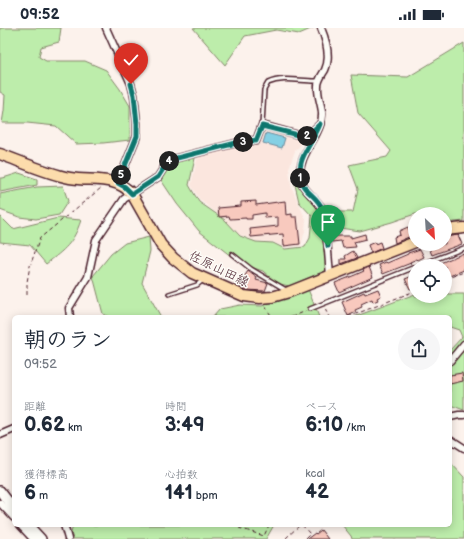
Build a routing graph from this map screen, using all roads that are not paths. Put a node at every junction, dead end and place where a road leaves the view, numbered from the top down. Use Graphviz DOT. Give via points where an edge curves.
graph roads {
  1 [pos="106,28"];
  2 [pos="321,28"];
  3 [pos="319,81"];
  4 [pos="320,124"];
  5 [pos="262,126"];
  6 [pos="0,154"];
  7 [pos="114,182"];
  8 [pos="132,194"];
  9 [pos="464,228"];
  10 [pos="452,229"];
  11 [pos="408,245"];
  12 [pos="464,248"];
  13 [pos="232,254"];
  14 [pos="436,259"];
  15 [pos="408,270"];
  16 [pos="330,276"];
  17 [pos="204,279"];
  18 [pos="289,292"];
  19 [pos="169,294"];
  20 [pos="309,310"];
  21 [pos="70,315"];
  22 [pos="464,344"];
  23 [pos="452,358"];
  24 [pos="464,415"];
  25 [pos="452,417"];
  26 [pos="12,430"];
  27 [pos="0,435"];
  28 [pos="452,440"];
  29 [pos="464,448"];
  30 [pos="0,491"];
  31 [pos="0,503"];
  32 [pos="12,506"];
  33 [pos="12,516"];
  34 [pos="22,527"];
  35 [pos="30,527"];
  36 [pos="65,527"];
  37 [pos="33,539"];
  38 [pos="41,539"];
  39 [pos="68,539"];
  1 -- 7 [label="street" via="131,84 137,124 137,136"];
  2 -- 3 [label="street" via="328,62"];
  3 -- 4 [label="street" via="323,111"];
  3 -- 5 [label="lane" via="279,79 268,83 264,90"];
  4 -- 5 [label="street" via="306,137"];
  4 -- 16 [label="street" via="302,160 300,177 302,185 322,206 325,214"];
  5 -- 8 [label="street" via="256,141 248,140 173,159 167,163 158,177"];
  6 -- 7 [label="main road" via="70,178"];
  7 -- 8 [label="main road, 佐原山田線"];
  8 -- 17 [label="main road, 佐原山田線" via="161,245 173,258"];
  8 -- 21 [label="street" via="124,199 96,240 88,277 69,308"];
  9 -- 10 [label="main road"];
  11 -- 16 [label="main road, 佐原山田線"];
  12 -- 14 [label="lane"];
  13 -- 18 [label="lane"];
  15 -- 20 [label="lane"];
  16 -- 18 [label="main road, 佐原山田線"];
  17 -- 18 [label="main road, 佐原山田線" via="244,296 272,297"];
  17 -- 19 [label="lane" via="197,285"];
  22 -- 23 [label="street"];
  24 -- 25 [label="street"];
  26 -- 27 [label="street"];
  28 -- 29 [label="street"];
  30 -- 32 [label="main road"];
  31 -- 33 [label="street"];
  34 -- 37 [label="street"];
  35 -- 38 [label="main road"];
  36 -- 39 [label="street"];
}
